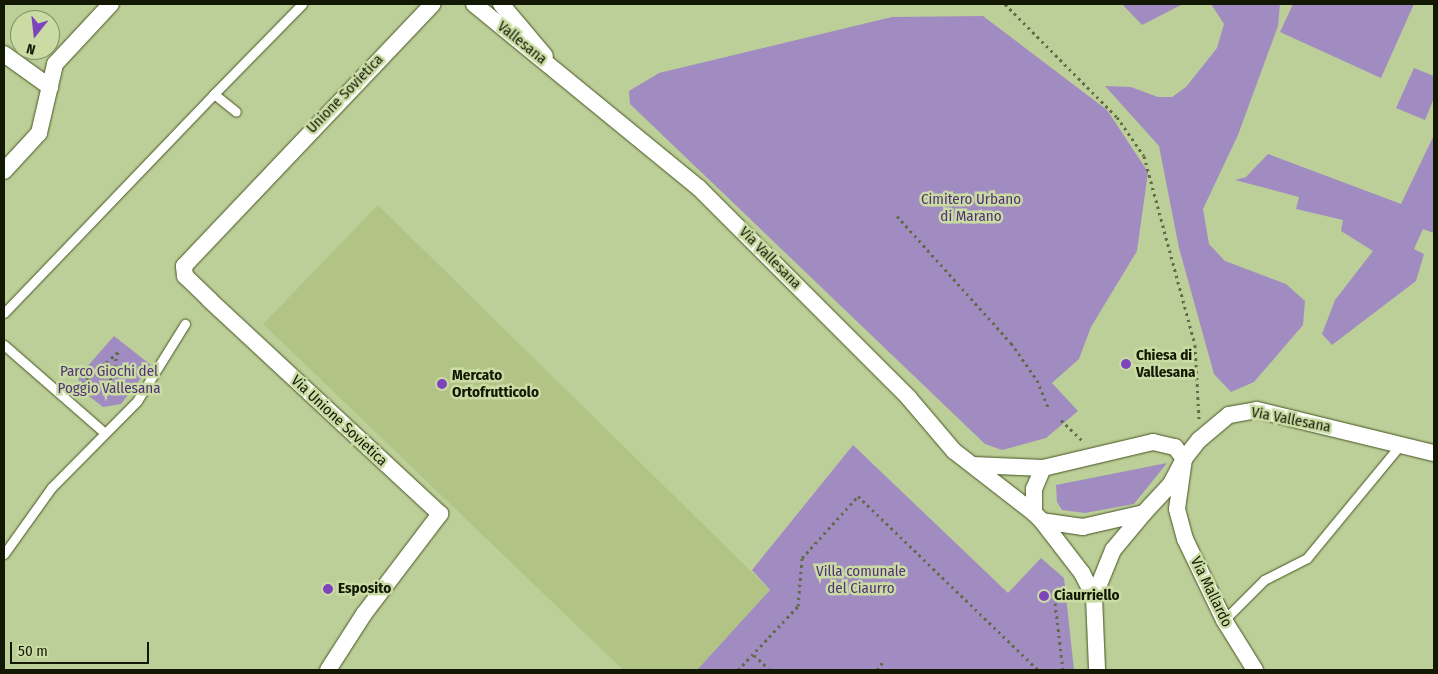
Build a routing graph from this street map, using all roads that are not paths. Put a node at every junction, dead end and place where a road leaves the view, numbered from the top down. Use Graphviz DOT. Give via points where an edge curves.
graph roads {
  1 [pos="111,4"];
  2 [pos="302,4"];
  3 [pos="433,4"];
  4 [pos="474,4"];
  5 [pos="501,4"];
  6 [pos="4,54"];
  7 [pos="552,68"];
  8 [pos="50,87"];
  9 [pos="214,94"];
  10 [pos="236,112"];
  11 [pos="4,171"];
  12 [pos="257,185"];
  13 [pos="4,313"];
  14 [pos="185,324"];
  15 [pos="4,345"];
  16 [pos="105,434"];
  17 [pos="1400,445"];
  18 [pos="1434,453"];
  19 [pos="1184,459"];
  20 [pos="970,465"];
  21 [pos="1043,468"];
  22 [pos="1144,513"];
  23 [pos="1038,517"];
  24 [pos="4,554"];
  25 [pos="1094,597"];
  26 [pos="1224,620"];
  27 [pos="328,670"];
  28 [pos="1098,670"];
  29 [pos="1255,670"];
  1 -- 8 [label="street" via="55,64"];
  2 -- 9 [label="lane"];
  3 -- 12 [label="street, Unione Sovietica"];
  4 -- 7 [label="street, Vallesana"];
  5 -- 7 [label="street, Vallesana" via="532,36"];
  6 -- 8 [label="street"];
  7 -- 20 [label="street, Via Vallesana" via="700,188"];
  8 -- 11 [label="street" via="38,133"];
  9 -- 10 [label="lane"];
  9 -- 13 [label="lane"];
  12 -- 27 [label="street, Via Unione Sovietica" via="184,266 185,276 440,514 364,614"];
  14 -- 16 [label="lane" via="138,401"];
  15 -- 16 [label="lane"];
  16 -- 24 [label="lane" via="51,488"];
  17 -- 18 [label="street, Via Vallesana"];
  17 -- 19 [label="street, Via Vallesana" via="1257,410 1229,414 1199,440"];
  17 -- 26 [label="lane" via="1307,558 1264,580"];
  19 -- 21 [label="street" via="1175,446 1166,443"];
  19 -- 22 [label="street, Via Vallesana" via="1170,485"];
  19 -- 26 [label="street, Via Mallardo" via="1177,509 1185,539"];
  20 -- 21 [label="street"];
  20 -- 23 [label="street, Via Vallesana"];
  21 -- 23 [label="street" via="1034,489"];
  22 -- 23 [label="street" via="1083,527"];
  22 -- 25 [label="street, Via Vallesana" via="1113,550"];
  23 -- 25 [label="street" via="1082,573"];
  25 -- 28 [label="street"];
  26 -- 29 [label="street, Via Mallardo"];
}
